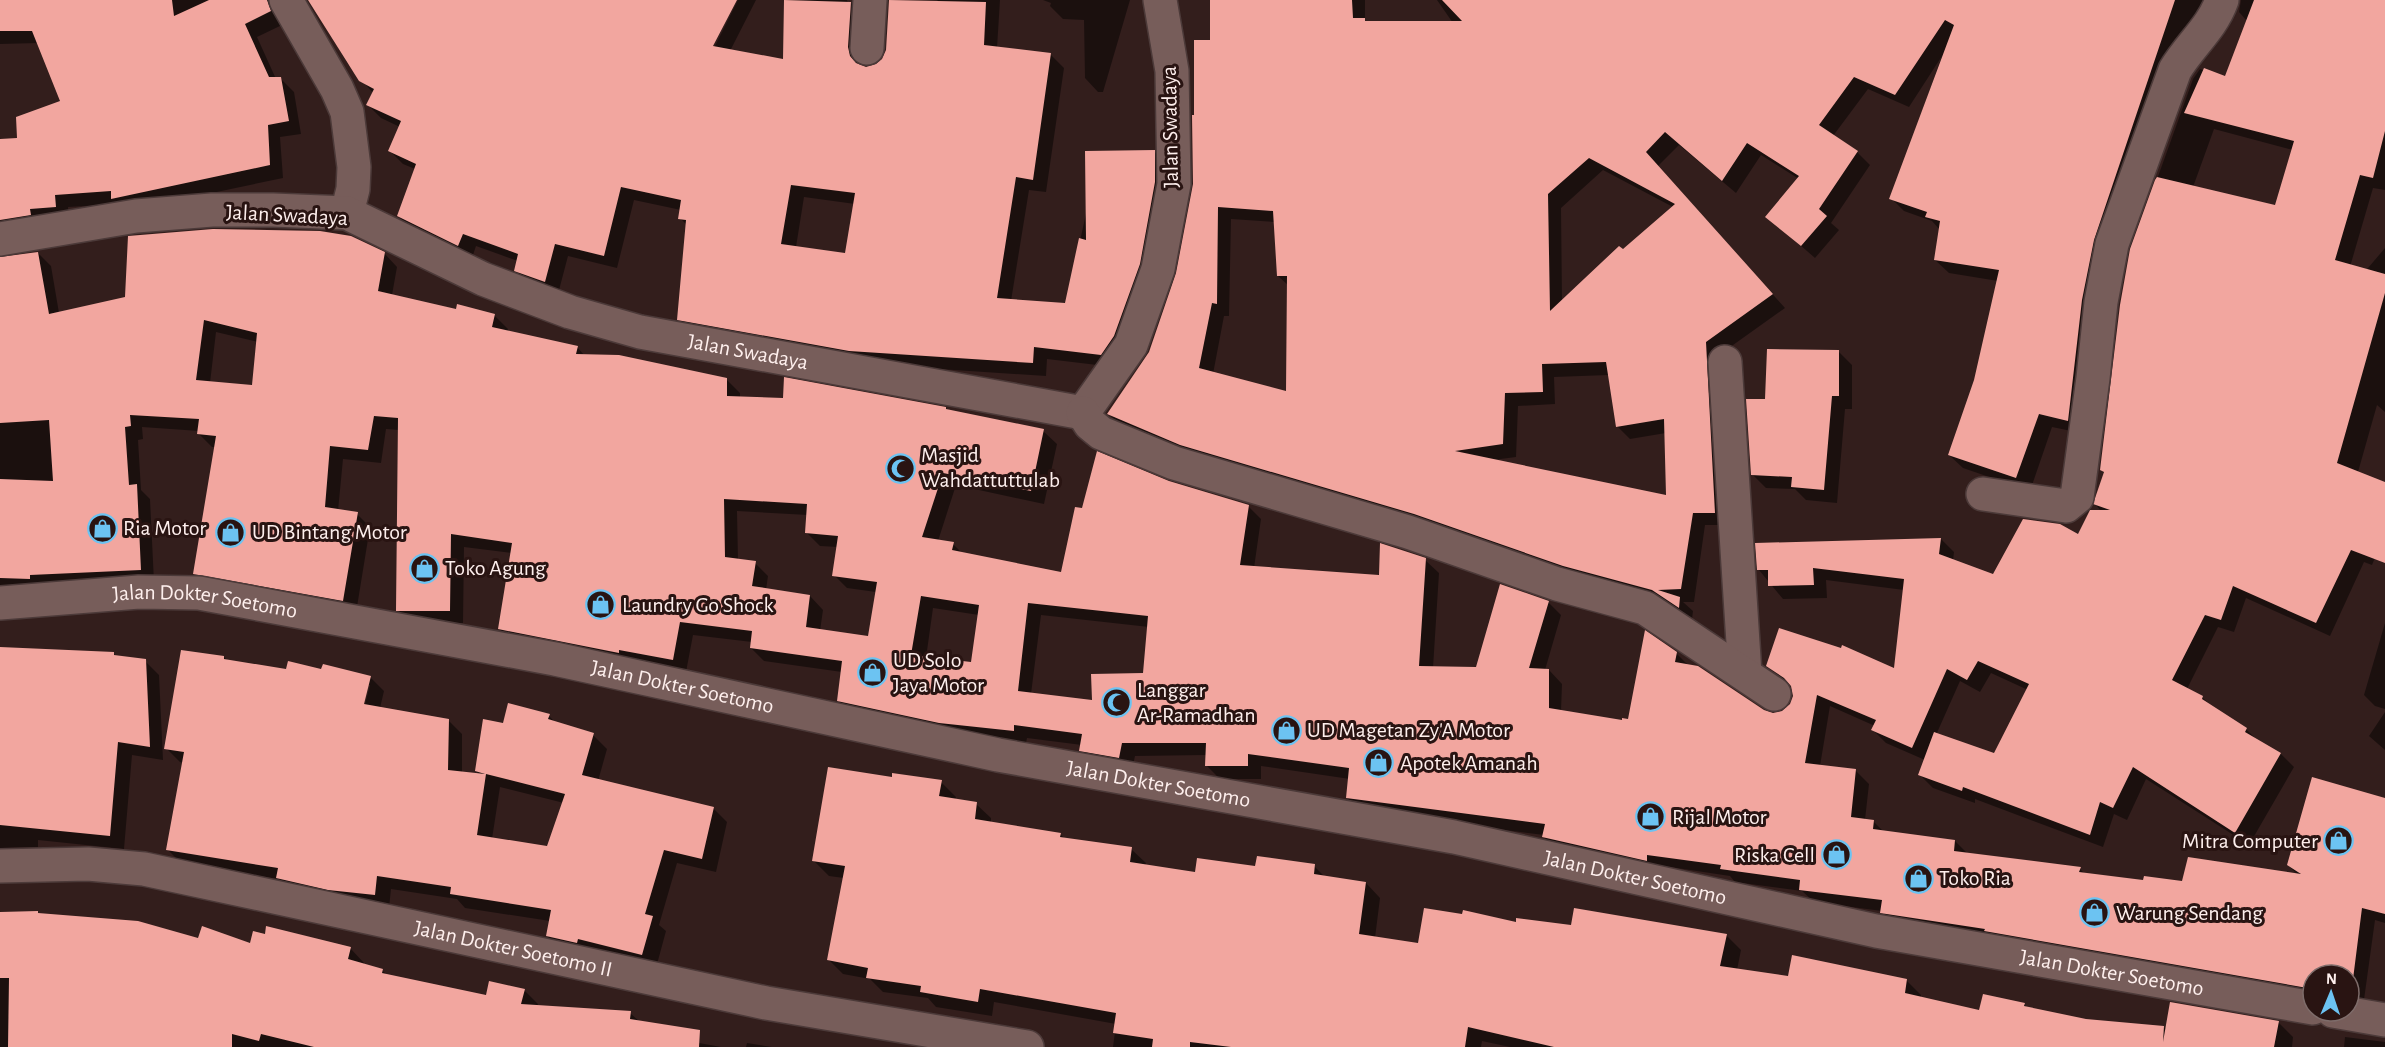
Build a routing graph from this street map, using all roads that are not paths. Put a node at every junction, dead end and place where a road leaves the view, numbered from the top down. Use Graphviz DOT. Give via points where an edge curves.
graph roads {
  1 [pos="286,0"];
  2 [pos="870,0"];
  3 [pos="1160,0"];
  4 [pos="2222,0"];
  5 [pos="867,48"];
  6 [pos="347,213"];
  7 [pos="0,239"];
  8 [pos="1725,362"];
  9 [pos="1083,413"];
  10 [pos="1983,494"];
  11 [pos="0,603"];
  12 [pos="1744,674"];
  13 [pos="1774,693"];
  14 [pos="0,866"];
  15 [pos="2301,1006"];
  16 [pos="2361,1016"];
  17 [pos="2385,1020"];
  18 [pos="1027,1047"];
  1 -- 6 [label="street" via="347,112 354,167"];
  2 -- 5 [label="street"];
  3 -- 9 [label="street, Jalan Swadaya" via="1172,71 1174,184 1158,269 1131,345"];
  4 -- 10 [label="street" via="2209,27 2175,70 2116,230 2101,302 2077,497 2066,506"];
  6 -- 7 [label="street, Jalan Swadaya" via="212,210 136,216"];
  6 -- 9 [label="street, Jalan Swadaya" via="483,279 570,312 630,329"];
  8 -- 12 [label="street"];
  9 -- 12 [label="street" via="1101,433 1174,463 1645,608"];
  11 -- 15 [label="street, Jalan Dokter Soetomo" via="139,592 199,593 555,659 998,755 1454,837 1876,931"];
  12 -- 13 [label="street"];
  14 -- 18 [label="street, Jalan Dokter Soetomo II" via="88,864 144,869 766,1003"];
  16 -- 17 [label="street"];
}
